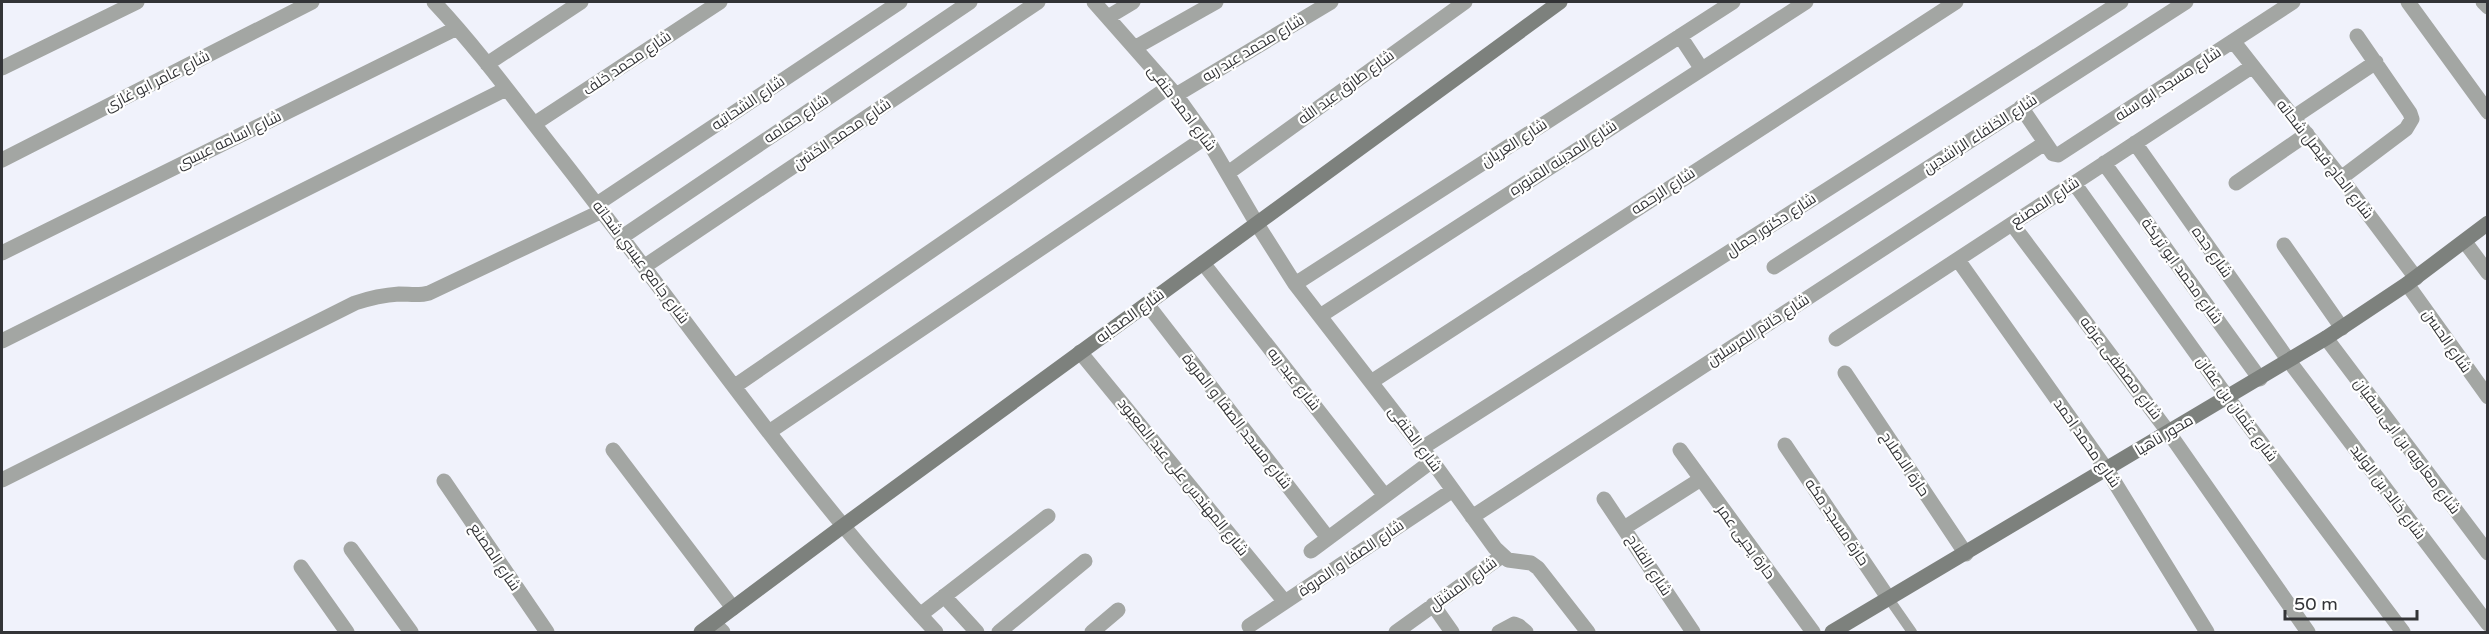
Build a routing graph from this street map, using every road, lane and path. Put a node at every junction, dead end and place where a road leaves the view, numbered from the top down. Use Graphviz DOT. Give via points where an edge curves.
graph roads {
  1 [pos="137,2"];
  2 [pos="312,2"];
  3 [pos="434,2"];
  4 [pos="581,2"];
  5 [pos="720,2"];
  6 [pos="900,2"];
  7 [pos="970,2"];
  8 [pos="1038,2"];
  9 [pos="1094,2"];
  10 [pos="1133,2"];
  11 [pos="1216,2"];
  12 [pos="1331,2"];
  13 [pos="1465,2"];
  14 [pos="1560,2"];
  15 [pos="1733,2"];
  16 [pos="1806,2"];
  17 [pos="1956,2"];
  18 [pos="2121,2"];
  19 [pos="2186,2"];
  20 [pos="2293,2"];
  21 [pos="2408,2"];
  22 [pos="2483,2"];
  23 [pos="2487,7"];
  24 [pos="1108,17"];
  25 [pos="457,28"];
  26 [pos="1680,36"];
  27 [pos="2357,36"];
  28 [pos="2233,41"];
  29 [pos="1136,47"];
  30 [pos="2376,62"];
  31 [pos="487,64"];
  32 [pos="2253,66"];
  33 [pos="2,68"];
  34 [pos="1701,68"];
  35 [pos="506,89"];
  36 [pos="1172,91"];
  37 [pos="2021,107"];
  38 [pos="2487,112"];
  39 [pos="2294,117"];
  40 [pos="534,124"];
  41 [pos="2307,135"];
  42 [pos="1206,136"];
  43 [pos="2045,143"];
  44 [pos="2135,143"];
  45 [pos="2,160"];
  46 [pos="2104,164"];
  47 [pos="1228,173"];
  48 [pos="2341,178"];
  49 [pos="2074,183"];
  50 [pos="2236,183"];
  51 [pos="600,208"];
  52 [pos="2487,223"];
  53 [pos="1257,224"];
  54 [pos="2012,224"];
  55 [pos="622,237"];
  56 [pos="2465,242"];
  57 [pos="2284,246"];
  58 [pos="2,253"];
  59 [pos="1958,260"];
  60 [pos="1203,263"];
  61 [pos="645,266"];
  62 [pos="1774,267"];
  63 [pos="2487,273"];
  64 [pos="2411,281"];
  65 [pos="1295,284"];
  66 [pos="1147,304"];
  67 [pos="1320,316"];
  68 [pos="2342,328"];
  69 [pos="1836,339"];
  70 [pos="2326,339"];
  71 [pos="2,341"];
  72 [pos="1080,352"];
  73 [pos="2289,361"];
  74 [pos="1845,374"];
  75 [pos="2260,379"];
  76 [pos="1371,382"];
  77 [pos="735,386"];
  78 [pos="2487,397"];
  79 [pos="2228,398"];
  80 [pos="769,432"];
  81 [pos="2169,433"];
  82 [pos="1785,445"];
  83 [pos="1422,448"];
  84 [pos="613,450"];
  85 [pos="1680,450"];
  86 [pos="1432,461"];
  87 [pos="2107,470"];
  88 [pos="2,480"];
  89 [pos="1701,480"];
  90 [pos="444,481"];
  91 [pos="1453,490"];
  92 [pos="1385,496"];
  93 [pos="1604,499"];
  94 [pos="1048,516"];
  95 [pos="1472,517"];
  96 [pos="843,526"];
  97 [pos="1624,528"];
  98 [pos="1328,538"];
  99 [pos="351,549"];
  100 [pos="1311,551"];
  101 [pos="2487,552"];
  102 [pos="1965,554"];
  103 [pos="1502,556"];
  104 [pos="1084,561"];
  105 [pos="302,567"];
  106 [pos="944,596"];
  107 [pos="1889,599"];
  108 [pos="1285,602"];
  109 [pos="1432,605"];
  110 [pos="733,608"];
  111 [pos="1118,610"];
  112 [pos="920,615"];
  113 [pos="2487,624"];
  114 [pos="1249,626"];
  115 [pos="719,628"];
  116 [pos="1521,628"];
  117 [pos="347,633"];
  118 [pos="411,633"];
  119 [pos="547,633"];
  120 [pos="701,633"];
  121 [pos="936,633"];
  122 [pos="977,633"];
  123 [pos="999,633"];
  124 [pos="1092,633"];
  125 [pos="1396,633"];
  126 [pos="1452,633"];
  127 [pos="1499,633"];
  128 [pos="1588,633"];
  129 [pos="1693,633"];
  130 [pos="1813,633"];
  131 [pos="1832,633"];
  132 [pos="1912,633"];
  133 [pos="2207,633"];
  134 [pos="2308,633"];
  135 [pos="2403,633"];
  1 -- 33 [label="street"];
  2 -- 45 [label="street, شارع عامر ابو غازى"];
  3 -- 25 [label="street, شارع جامع عيسي شحاته"];
  4 -- 31 [label="street"];
  5 -- 40 [label="street, شارع محمد خلف"];
  6 -- 51 [label="street, شارع الشحاتيه"];
  7 -- 55 [label="street, شارع حمامه"];
  8 -- 61 [label="street, شارع محمد الخشن"];
  9 -- 24 [label="street, شارع احمد حنفى"];
  10 -- 24 [label="street"];
  11 -- 29 [label="street"];
  12 -- 36 [label="street, شارع محمد عبد ربه"];
  13 -- 47 [label="street, شارع طارق عبد الله"];
  14 -- 53 [label="street, شارع الصحابه"];
  15 -- 26 [label="street, شارع العريان"];
  16 -- 34 [label="street, شارع المدينه المنوره"];
  17 -- 76 [label="street, شارع الرحمه"];
  18 -- 83 [label="street, شارع دكتور جمال"];
  19 -- 37 [label="street, شارع الخلفاء الراشدين"];
  20 -- 28 [label="street, شارع مسجد ابو سنه"];
  21 -- 38 [label="street"];
  22 -- 23 [label="street"];
  24 -- 29 [label="street, شارع احمد حنفى"];
  25 -- 31 [label="street, شارع جامع عيسي شحاته"];
  25 -- 58 [label="street, شارع اسامه عيسى"];
  26 -- 34 [label="street"];
  26 -- 65 [label="street, شارع العريان"];
  27 -- 30 [label="street"];
  28 -- 32 [label="street, شارع الحاج فيصل شحاته"];
  28 -- 43 [label="street, شارع مسجد ابو سنه" via="2060,154 2053,154"];
  29 -- 36 [label="street, شارع احمد حنفى"];
  30 -- 39 [label="street"];
  30 -- 48 [label="street" via="2410,113 2411,123"];
  31 -- 35 [label="street, شارع جامع عيسي شحاته"];
  32 -- 39 [label="street, شارع الحاج فيصل شحاته"];
  32 -- 44 [label="street, شارع المصنع"];
  34 -- 67 [label="street, شارع المدينه المنوره"];
  35 -- 40 [label="street, شارع جامع عيسي شحاته"];
  35 -- 71 [label="street"];
  36 -- 42 [label="street, شارع احمد حنفى"];
  36 -- 77 [label="street, شارع محمد عبد ربه"];
  37 -- 43 [label="street"];
  37 -- 62 [label="street, شارع الخلفاء الراشدين"];
  39 -- 41 [label="street, شارع الحاج فيصل شحاته"];
  40 -- 51 [label="street, شارع جامع عيسي شحاته"];
  41 -- 48 [label="street, شارع الحاج فيصل شحاته"];
  41 -- 50 [label="street"];
  42 -- 47 [label="street, شارع احمد حنفى"];
  42 -- 80 [label="street"];
  43 -- 95 [label="street, شارع خاتم المرسلين"];
  44 -- 46 [label="street, شارع المصنع"];
  44 -- 73 [label="street, شارع جده"];
  46 -- 49 [label="street, شارع المصنع"];
  46 -- 75 [label="street, شارع محمد ابو تريكة"];
  47 -- 53 [label="street, شارع احمد حنفى"];
  48 -- 64 [label="street, شارع الحاج فيصل شحاته"];
  49 -- 54 [label="street, شارع المصنع"];
  49 -- 79 [label="street, شارع عثمان بن عفان"];
  51 -- 55 [label="street, شارع جامع عيسي شحاته"];
  51 -- 88 [label="street, شارع الشحاتيه" via="429,293 374,297 355,303"];
  52 -- 56 [label="street, محور ناهيا"];
  53 -- 60 [label="street, شارع الصحابه"];
  53 -- 65 [label="street, شارع الحنفى"];
  54 -- 59 [label="street, شارع المصنع"];
  54 -- 81 [label="street, شارع مصطفى عرفه"];
  55 -- 61 [label="street, شارع جامع عيسي شحاته"];
  56 -- 63 [label="street"];
  56 -- 64 [label="street, محور ناهيا"];
  57 -- 68 [label="street"];
  59 -- 69 [label="street, شارع المصنع"];
  59 -- 87 [label="street, شارع محمد احمد"];
  60 -- 66 [label="street, شارع الصحابه"];
  60 -- 92 [label="street, شارع عبد ربه"];
  61 -- 77 [label="street, شارع جامع عيسي شحاته"];
  64 -- 68 [label="street, محور ناهيا"];
  64 -- 78 [label="street, شارع الحسن"];
  65 -- 67 [label="street, شارع الحنفى"];
  66 -- 72 [label="street, شارع الصحابه"];
  66 -- 98 [label="street, شارع مسجد الصفا و المروة"];
  67 -- 76 [label="street, شارع الحنفى"];
  68 -- 70 [label="street, محور ناهيا"];
  70 -- 73 [label="street, محور ناهيا"];
  70 -- 101 [label="street, شارع معاويه بن ابى سفيان"];
  72 -- 96 [label="street, شارع الصحابه"];
  72 -- 108 [label="street, شارع المهندس على عبد المعبود"];
  73 -- 75 [label="street, محور ناهيا"];
  73 -- 113 [label="street, شارع خالد بن الوليد"];
  74 -- 102 [label="street, حارة الاصلاح"];
  75 -- 79 [label="street, محور ناهيا"];
  76 -- 83 [label="street, شارع الحنفى"];
  77 -- 80 [label="street, شارع جامع عيسي شحاته"];
  79 -- 81 [label="street, محور ناهيا"];
  79 -- 135 [label="street, شارع عثمان بن عفان"];
  80 -- 96 [label="street, شارع جامع عيسي شحاته"];
  81 -- 87 [label="street, محور ناهيا"];
  81 -- 134 [label="street, شارع مصطفى عرفه"];
  82 -- 107 [label="street, حارة مسجد مكه"];
  83 -- 86 [label="street, شارع الحنفى"];
  84 -- 110 [label="street"];
  85 -- 89 [label="street, حارة يحيى عمر"];
  86 -- 91 [label="street, شارع الحنفى"];
  86 -- 92 [label="street"];
  87 -- 102 [label="street, محور ناهيا"];
  87 -- 133 [label="street, شارع محمد احمد"];
  89 -- 97 [label="street"];
  89 -- 130 [label="street, حارة يحيى عمر"];
  90 -- 119 [label="street, شارع المصنع"];
  91 -- 95 [label="street, شارع الحنفى"];
  91 -- 108 [label="street, شارع الصفا و المروة"];
  92 -- 98 [label="street"];
  93 -- 97 [label="street, شارع الفلاح"];
  94 -- 106 [label="street"];
  95 -- 103 [label="street, شارع الحنفى"];
  96 -- 110 [label="street, شارع الصحابه"];
  96 -- 112 [label="street, شارع جامع عيسي شحاته"];
  97 -- 129 [label="street, شارع الفلاح"];
  98 -- 100 [label="street"];
  99 -- 118 [label="street"];
  102 -- 107 [label="street, محور ناهيا"];
  103 -- 109 [label="street, شارع المشتل"];
  103 -- 128 [label="street" via="1538,568"];
  104 -- 123 [label="street"];
  105 -- 117 [label="street"];
  106 -- 112 [label="street"];
  106 -- 122 [label="street"];
  107 -- 131 [label="street, محور ناهيا"];
  107 -- 132 [label="lane"];
  108 -- 114 [label="street, شارع الصفا و المروة"];
  109 -- 125 [label="street, شارع المشتل"];
  109 -- 126 [label="street"];
  110 -- 115 [label="street, شارع الصحابه"];
  111 -- 124 [label="street"];
  112 -- 121 [label="street, شارع جامع عيسي شحاته"];
  115 -- 120 [label="street, شارع الصحابه"];
  116 -- 127 [label="street" via="1512,625"];
}
